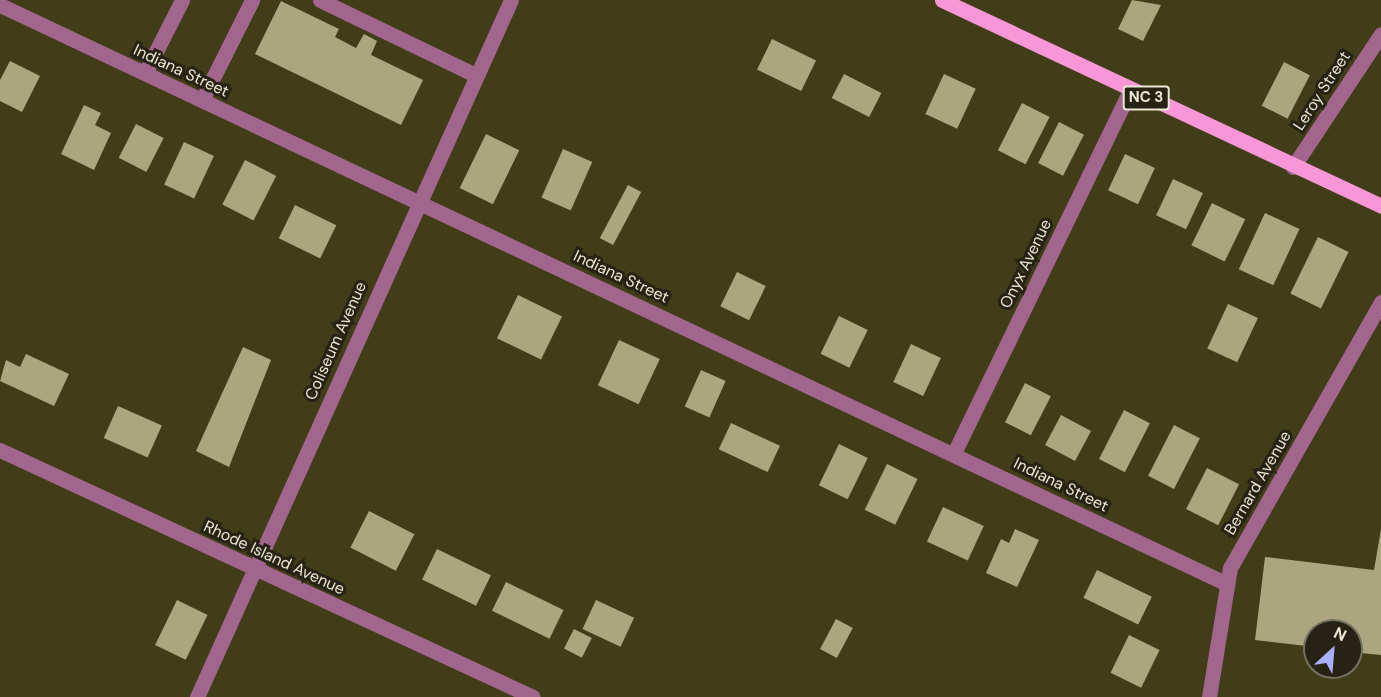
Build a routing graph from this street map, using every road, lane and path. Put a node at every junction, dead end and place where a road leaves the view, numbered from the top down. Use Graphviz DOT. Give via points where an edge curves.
graph roads {
  1 [pos="182,0"];
  2 [pos="252,0"];
  3 [pos="320,0"];
  4 [pos="511,0"];
  5 [pos="942,0"];
  6 [pos="0,5"];
  7 [pos="1381,34"];
  8 [pos="145,73"];
  9 [pos="476,75"];
  10 [pos="1130,91"];
  11 [pos="202,100"];
  12 [pos="1293,167"];
  13 [pos="418,202"];
  14 [pos="1381,206"];
  15 [pos="1381,302"];
  16 [pos="0,450"];
  17 [pos="954,453"];
  18 [pos="255,569"];
  19 [pos="1227,584"];
  20 [pos="197,697"];
  21 [pos="533,697"];
  22 [pos="1209,697"];
  1 -- 8 [label="street"];
  2 -- 11 [label="street"];
  3 -- 9 [label="street"];
  4 -- 9 [label="street, Coliseum Avenue"];
  5 -- 10 [label="main road, NC 3"];
  6 -- 8 [label="street, Indiana Street"];
  7 -- 12 [label="street, Leroy Street"];
  8 -- 11 [label="street, Indiana Street"];
  9 -- 13 [label="street, Coliseum Avenue"];
  10 -- 12 [label="main road, NC 3"];
  10 -- 17 [label="street, Onyx Avenue"];
  11 -- 13 [label="street, Indiana Street"];
  12 -- 14 [label="main road, NC 3"];
  13 -- 17 [label="street, Indiana Street"];
  13 -- 18 [label="street, Coliseum Avenue"];
  15 -- 19 [label="street, Bernard Avenue" via="1250,530"];
  16 -- 18 [label="street, Rhode Island Avenue"];
  17 -- 19 [label="street, Indiana Street"];
  18 -- 20 [label="street, Coliseum Avenue"];
  18 -- 21 [label="street, Rhode Island Avenue"];
  19 -- 22 [label="street, Bernard Avenue"];
}
